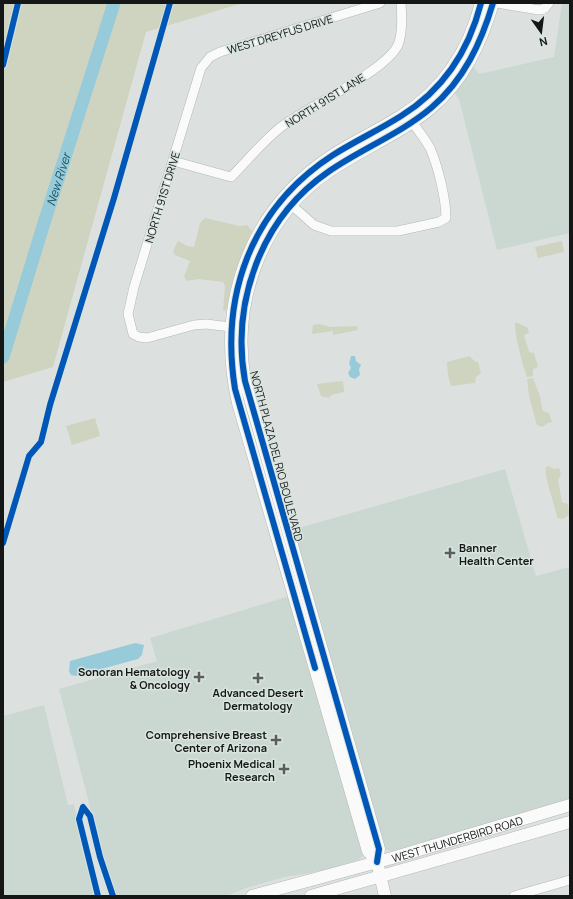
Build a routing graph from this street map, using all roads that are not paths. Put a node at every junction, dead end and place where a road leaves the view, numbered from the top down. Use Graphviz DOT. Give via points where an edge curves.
graph roads {
  1 [pos="380,3"];
  2 [pos="401,3"];
  3 [pos="481,3"];
  4 [pos="493,3"];
  5 [pos="497,3"];
  6 [pos="547,6"];
  7 [pos="205,62"];
  8 [pos="455,74"];
  9 [pos="412,122"];
  10 [pos="173,161"];
  11 [pos="287,201"];
  12 [pos="247,273"];
  13 [pos="231,327"];
  14 [pos="237,365"];
  15 [pos="570,805"];
  16 [pos="570,822"];
  17 [pos="377,862"];
  18 [pos="380,876"];
  19 [pos="570,880"];
  20 [pos="252,896"];
  21 [pos="311,896"];
  22 [pos="385,896"];
  23 [pos="514,896"];
  1 -- 7 [label="street, WEST DREYFUS DRIVE" via="220,52 210,56"];
  2 -- 10 [label="street, NORTH 91ST LANE" via="398,45 390,56 378,68 302,112 252,154 231,177"];
  3 -- 8 [label="street, NORTH PLAZA DEL RIO BOULEVARD"];
  4 -- 8 [label="street, NORTH PLAZA DEL RIO BOULEVARD" via="482,36"];
  5 -- 6 [label="street" via="539,10"];
  7 -- 10 [label="street, NORTH 91ST DRIVE"];
  8 -- 9 [label="street, NORTH PLAZA DEL RIO BOULEVARD" via="431,108"];
  8 -- 11 [label="street, NORTH PLAZA DEL RIO BOULEVARD" via="412,109 333,155 300,180"];
  9 -- 11 [label="street, NORTH PLAZA DEL RIO BOULEVARD" via="330,171"];
  9 -- 11 [label="street" via="430,148 434,159 446,218 439,222 398,231 331,231 314,225"];
  10 -- 13 [label="street, NORTH 91ST DRIVE" via="130,303 128,314 133,334 147,338 194,325"];
  11 -- 12 [label="street, NORTH PLAZA DEL RIO BOULEVARD" via="258,234"];
  12 -- 13 [label="street, NORTH PLAZA DEL RIO BOULEVARD" via="235,296"];
  12 -- 14 [label="street, NORTH PLAZA DEL RIO BOULEVARD"];
  13 -- 14 [label="street, NORTH PLAZA DEL RIO BOULEVARD"];
  14 -- 17 [label="street, NORTH PLAZA DEL RIO BOULEVARD" via="238,403 268,482 352,776 379,848"];
  15 -- 17 [label="street, WEST THUNDERBIRD ROAD"];
  16 -- 18 [label="street, WEST THUNDERBIRD ROAD"];
  17 -- 18 [label="street"];
  17 -- 20 [label="street, WEST THUNDERBIRD ROAD"];
  18 -- 21 [label="street, WEST THUNDERBIRD ROAD"];
  18 -- 22 [label="street"];
  19 -- 23 [label="street"];
}
